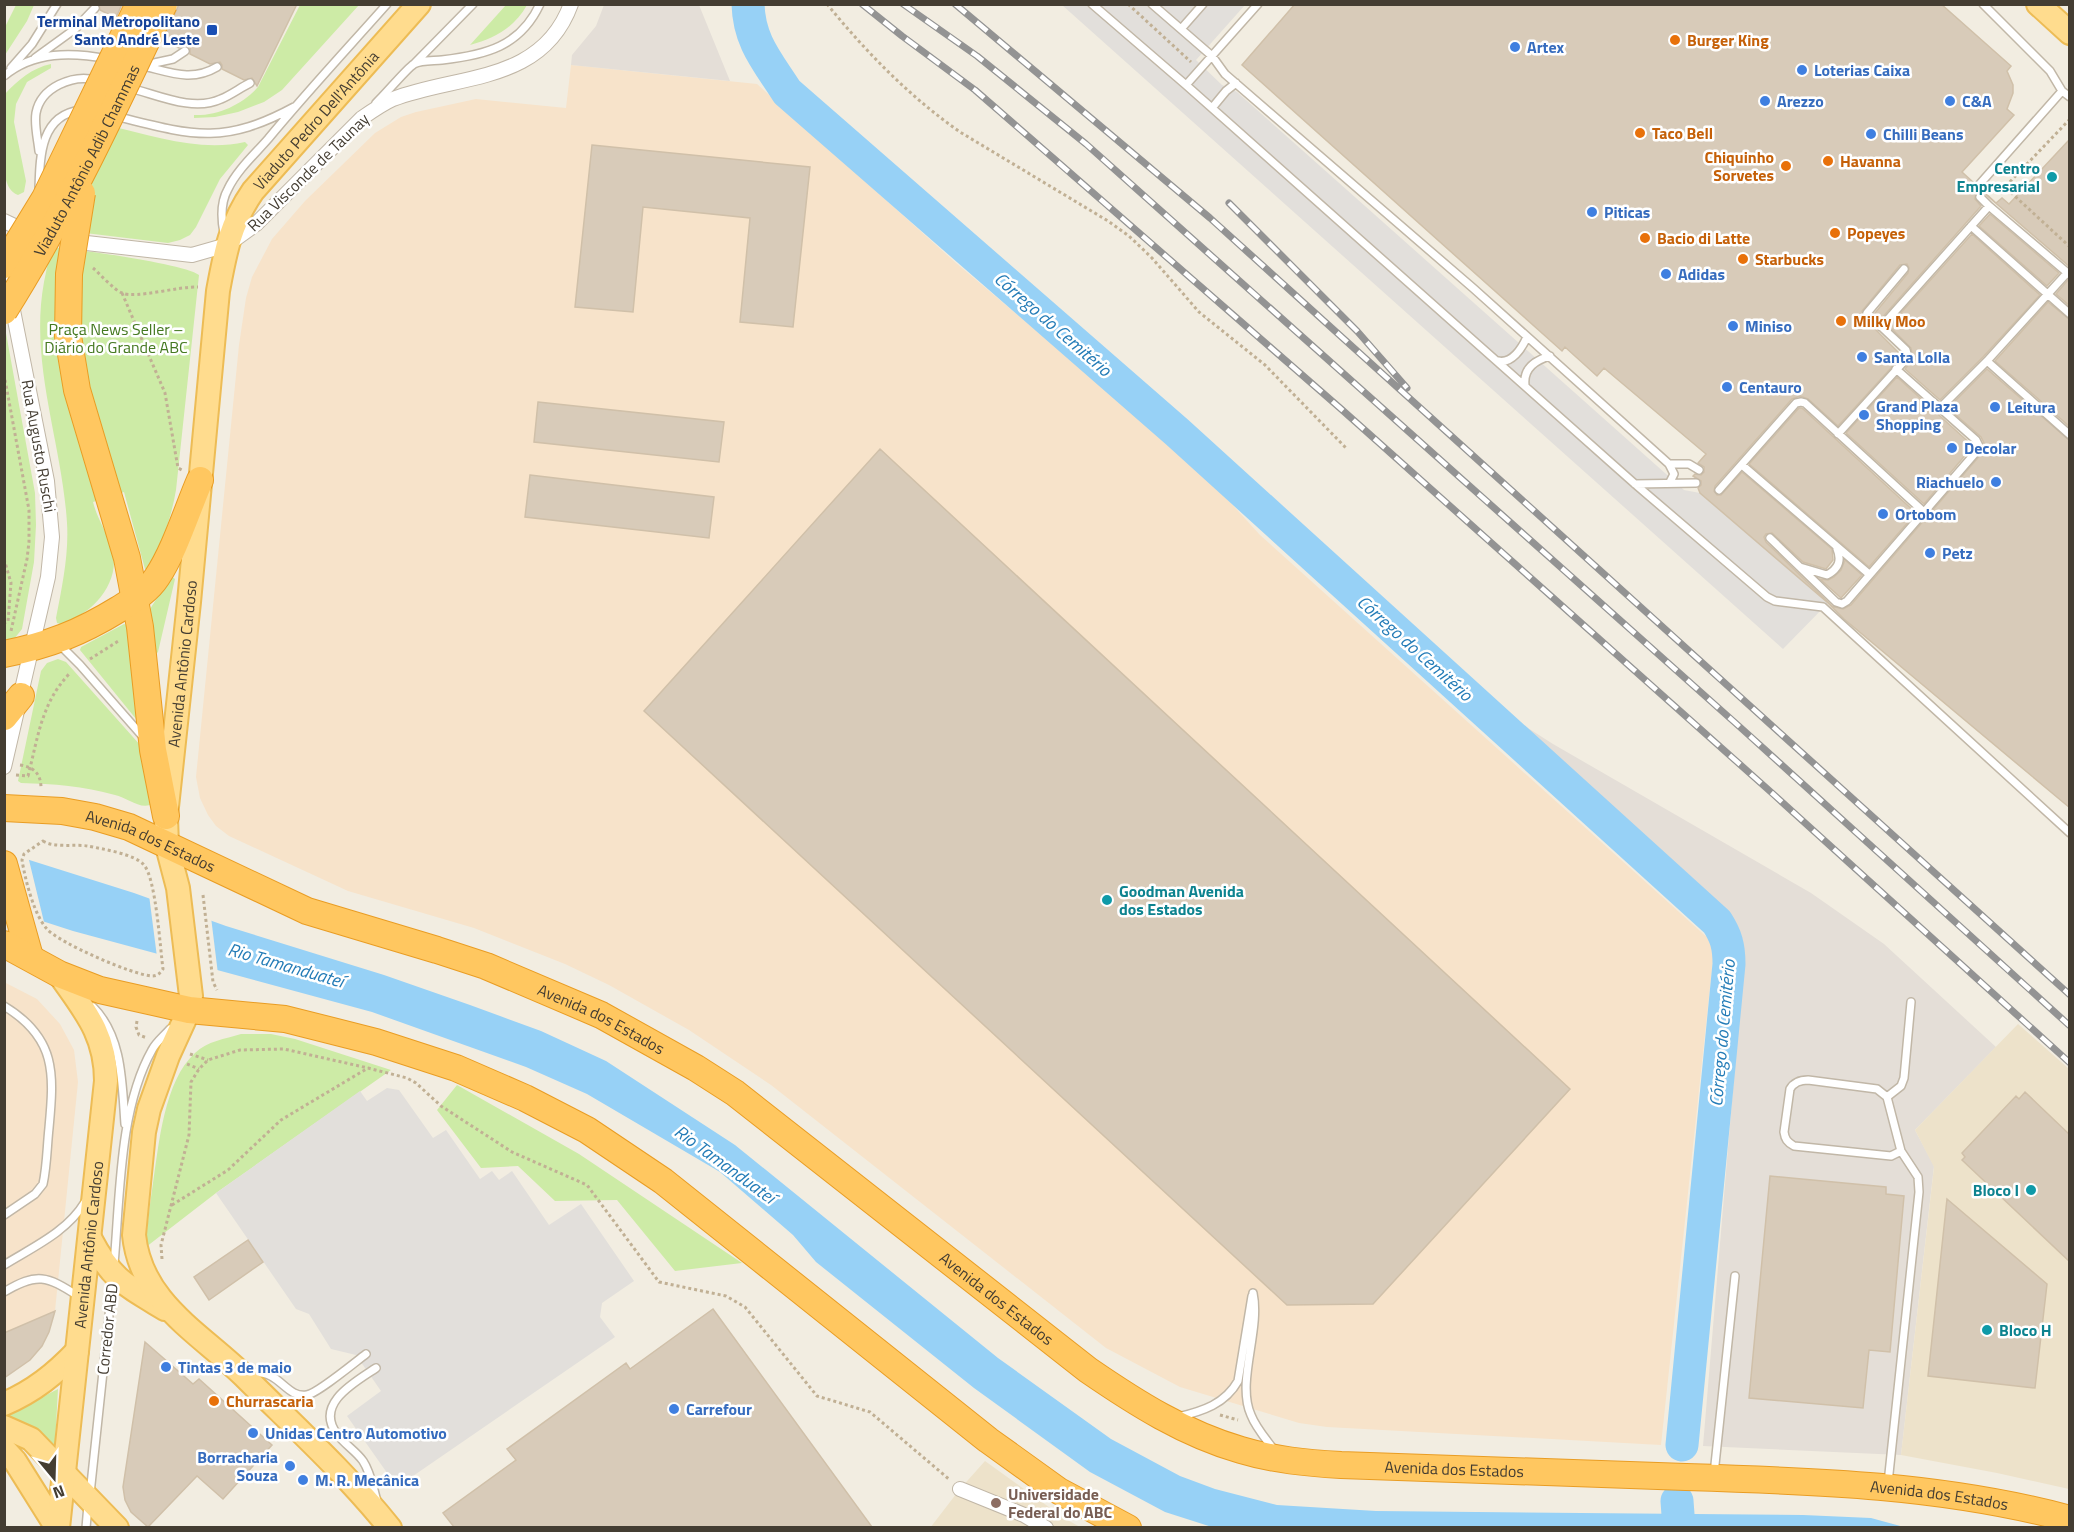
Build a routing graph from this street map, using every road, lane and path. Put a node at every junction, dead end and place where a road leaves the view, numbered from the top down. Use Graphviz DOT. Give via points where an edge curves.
graph roads {
  1 [pos="57,4"];
  2 [pos="139,4"];
  3 [pos="164,4"];
  4 [pos="387,4"];
  5 [pos="419,4"];
  6 [pos="473,4"];
  7 [pos="540,4"];
  8 [pos="572,4"];
  9 [pos="827,4"];
  10 [pos="1128,4"];
  11 [pos="1152,4"];
  12 [pos="1203,4"];
  13 [pos="1258,4"];
  14 [pos="1983,4"];
  15 [pos="1098,6"];
  16 [pos="2046,7"];
  17 [pos="95,8"];
  18 [pos="1181,29"];
  19 [pos="2070,33"];
  20 [pos="185,51"];
  21 [pos="1212,56"];
  22 [pos="32,60"];
  23 [pos="119,61"];
  24 [pos="130,63"];
  25 [pos="415,63"];
  26 [pos="1195,65"];
  27 [pos="142,66"];
  28 [pos="217,67"];
  29 [pos="5,76"];
  30 [pos="111,83"];
  31 [pos="250,83"];
  32 [pos="1236,83"];
  33 [pos="1186,85"];
  34 [pos="121,86"];
  35 [pos="2062,91"];
  36 [pos="2070,97"];
  37 [pos="294,107"];
  38 [pos="1212,108"];
  39 [pos="362,118"];
  40 [pos="2069,121"];
  41 [pos="40,154"];
  42 [pos="89,161"];
  43 [pos="1978,186"];
  44 [pos="1980,197"];
  45 [pos="1989,206"];
  46 [pos="4,221"];
  47 [pos="1971,226"];
  48 [pos="35,236"];
  49 [pos="227,245"];
  50 [pos="2070,247"];
  51 [pos="89,264"];
  52 [pos="4,265"];
  53 [pos="1904,268"];
  54 [pos="2068,274"];
  55 [pos="198,287"];
  56 [pos="122,293"];
  57 [pos="2048,294"];
  58 [pos="4,311"];
  59 [pos="2070,314"];
  60 [pos="1881,327"];
  61 [pos="1527,337"];
  62 [pos="22,354"];
  63 [pos="1550,356"];
  64 [pos="1498,361"];
  65 [pos="1987,361"];
  66 [pos="1896,369"];
  67 [pos="4,374"];
  68 [pos="1525,385"];
  69 [pos="1941,407"];
  70 [pos="1838,434"];
  71 [pos="2070,435"];
  72 [pos="1346,448"];
  73 [pos="1669,464"];
  74 [pos="1742,465"];
  75 [pos="1700,470"];
  76 [pos="200,480"];
  77 [pos="1670,482"];
  78 [pos="1696,483"];
  79 [pos="1635,484"];
  80 [pos="1719,490"];
  81 [pos="1923,512"];
  82 [pos="1770,538"];
  83 [pos="1837,547"];
  84 [pos="4,559"];
  85 [pos="1798,567"];
  86 [pos="1869,574"];
  87 [pos="135,599"];
  88 [pos="4,623"];
  89 [pos="140,627"];
  90 [pos="26,646"];
  91 [pos="80,665"];
  92 [pos="21,696"];
  93 [pos="4,717"];
  94 [pos="153,750"];
  95 [pos="10,771"];
  96 [pos="4,808"];
  97 [pos="166,816"];
  98 [pos="2070,833"];
  99 [pos="167,846"];
  100 [pos="14,859"];
  101 [pos="203,895"];
  102 [pos="30,919"];
  103 [pos="4,944"];
  104 [pos="30,957"];
  105 [pos="60,974"];
  106 [pos="213,982"];
  107 [pos="1911,1002"];
  108 [pos="4,1006"];
  109 [pos="189,1010"];
  110 [pos="368,1068"];
  111 [pos="1887,1097"];
  112 [pos="126,1131"];
  113 [pos="1901,1151"];
  114 [pos="96,1185"];
  115 [pos="172,1205"];
  116 [pos="4,1215"];
  117 [pos="90,1238"];
  118 [pos="162,1262"];
  119 [pos="4,1265"];
  120 [pos="113,1275"];
  121 [pos="1735,1276"];
  122 [pos="4,1292"];
  123 [pos="83,1299"];
  124 [pos="175,1315"];
  125 [pos="77,1351"];
  126 [pos="366,1354"];
  127 [pos="376,1368"];
  128 [pos="241,1373"];
  129 [pos="4,1404"];
  130 [pos="1213,1413"];
  131 [pos="1166,1420"];
  132 [pos="1238,1420"];
  133 [pos="4,1427"];
  134 [pos="4,1449"];
  135 [pos="1280,1459"];
  136 [pos="939,1470"];
  137 [pos="63,1472"];
  138 [pos="1714,1478"];
  139 [pos="1888,1486"];
  140 [pos="960,1489"];
  141 [pos="89,1498"];
  142 [pos="2070,1519"];
  143 [pos="386,1523"];
  144 [pos="58,1527"];
  145 [pos="86,1527"];
  146 [pos="117,1527"];
  147 [pos="1046,1527"];
  148 [pos="1128,1527"];
  1 -- 29 [label="lane" via="32,44"];
  2 -- 52 [label="highway, Viaduto Antônio Adib Chammas, bridge" via="60,169"];
  3 -- 42 [label="highway, Viaduto Antônio Adib Chammas, bridge"];
  4 -- 37 [label="lane, Viaduto Pedro Dell'Antônia"];
  5 -- 49 [label="main road, Viaduto Pedro Dell'Antônia" via="248,198"];
  6 -- 25 [label="lane"];
  7 -- 25 [label="lane" via="522,32 495,49"];
  8 -- 39 [label="street, Rua Visconde de Taunay" via="560,27 530,57 491,75 392,100"];
  9 -- 72 [label="path" via="865,49 937,116 1130,236 1199,312 1264,365"];
  10 -- 26 [label="path"];
  11 -- 18 [label="lane"];
  12 -- 18 [label="lane"];
  13 -- 21 [label="lane"];
  14 -- 35 [label="lane" via="2050,72"];
  15 -- 33 [label="lane"];
  16 -- 19 [label="main road"];
  17 -- 22 [label="lane" via="75,29"];
  18 -- 21 [label="lane"];
  20 -- 27 [label="lane" via="173,59"];
  21 -- 32 [label="lane"];
  21 -- 33 [label="lane"];
  22 -- 23 [label="lane" via="73,54"];
  22 -- 29 [label="lane"];
  24 -- 27 [label="lane"];
  25 -- 39 [label="lane"];
  27 -- 28 [label="lane" via="187,76 198,76"];
  30 -- 41 [label="lane" via="74,78 50,90 36,114"];
  31 -- 34 [label="lane" via="220,100 203,104"];
  32 -- 38 [label="lane"];
  32 -- 61 [label="lane"];
  33 -- 38 [label="lane"];
  35 -- 36 [label="lane"];
  35 -- 43 [label="lane"];
  37 -- 41 [label="lane" via="253,126 205,135 90,110 73,111 57,120"];
  37 -- 49 [label="lane, Avenida Antônio Cardoso" via="227,189 221,218"];
  38 -- 64 [label="lane"];
  39 -- 49 [label="street, Rua Visconde de Taunay" via="256,224"];
  40 -- 50 [label="path" via="2005,187"];
  41 -- 48 [label="lane"];
  42 -- 58 [label="highway, Viaduto Antônio Adib Chammas, bridge"];
  42 -- 87 [label="highway, bridge" via="72,245 68,336 77,390 117,520"];
  44 -- 45 [label="lane"];
  45 -- 47 [label="lane"];
  45 -- 54 [label="lane"];
  46 -- 48 [label="street, Rua Visconde de Taunay"];
  47 -- 57 [label="lane"];
  47 -- 60 [label="lane"];
  48 -- 49 [label="street, Rua Visconde de Taunay" via="175,255 192,255"];
  48 -- 62 [label="street" via="25,289"];
  49 -- 76 [label="main road, Avenida Antônio Cardoso" via="218,291"];
  51 -- 56 [label="path"];
  52 -- 62 [label="street, Rua Augusto Ruschi"];
  53 -- 60 [label="lane" via="1868,309 1868,316"];
  54 -- 57 [label="lane"];
  55 -- 56 [label="path"];
  56 -- 76 [label="path" via="165,393 178,468"];
  57 -- 59 [label="lane"];
  57 -- 65 [label="lane"];
  60 -- 66 [label="lane" via="1908,354"];
  61 -- 63 [label="lane"];
  61 -- 64 [label="lane" via="1513,357"];
  62 -- 90 [label="street, Rua Augusto Ruschi" via="52,525 49,567"];
  63 -- 68 [label="lane" via="1528,369"];
  63 -- 73 [label="lane"];
  64 -- 68 [label="lane"];
  65 -- 69 [label="lane"];
  65 -- 71 [label="lane"];
  66 -- 69 [label="lane"];
  66 -- 70 [label="lane"];
  67 -- 90 [label="path" via="29,510"];
  68 -- 79 [label="lane"];
  69 -- 81 [label="lane" via="1979,446"];
  70 -- 74 [label="lane" via="1805,404 1796,403"];
  70 -- 81 [label="lane"];
  73 -- 75 [label="lane" via="1689,464"];
  73 -- 77 [label="lane" via="1674,474"];
  74 -- 80 [label="lane"];
  74 -- 83 [label="lane"];
  76 -- 87 [label="highway" via="157,577"];
  76 -- 97 [label="main road, Avenida Antônio Cardoso"];
  77 -- 78 [label="lane"];
  77 -- 79 [label="lane"];
  79 -- 98 [label="lane" via="1770,600 1823,607"];
  81 -- 86 [label="lane"];
  82 -- 85 [label="lane"];
  83 -- 85 [label="lane" via="1839,564 1827,576"];
  83 -- 86 [label="lane"];
  84 -- 88 [label="path" via="10,583 8,622"];
  85 -- 86 [label="lane" via="1842,604"];
  87 -- 89 [label="highway"];
  87 -- 90 [label="highway" via="82,630"];
  89 -- 91 [label="path"];
  89 -- 94 [label="highway"];
  90 -- 91 [label="lane"];
  90 -- 92 [label="street, Rua Augusto Ruschi"];
  91 -- 94 [label="lane"];
  91 -- 95 [label="path" via="62,683 42,718 28,776"];
  92 -- 93 [label="highway"];
  92 -- 95 [label="street, Rua Augusto Ruschi"];
  94 -- 97 [label="highway"];
  96 -- 99 [label="highway, Avenida dos Estados" via="95,817 129,827"];
  97 -- 99 [label="main road, Avenida Antônio Cardoso"];
  99 -- 109 [label="main road, Avenida Antônio Cardoso" via="178,888 190,976"];
  99 -- 131 [label="highway, Avenida dos Estados" via="307,911 437,950 532,985 601,1015 688,1063 735,1093 1088,1370"];
  100 -- 102 [label="highway"];
  100 -- 102 [label="path" via="43,841 102,849 139,861 152,882 163,969 152,976 72,947"];
  101 -- 106 [label="path"];
  102 -- 104 [label="highway"];
  103 -- 104 [label="highway"];
  104 -- 105 [label="highway"];
  105 -- 109 [label="highway" via="100,990"];
  105 -- 112 [label="lane, Corredor ABD" via="99,1013 114,1042"];
  105 -- 114 [label="main road, Avenida Antônio Cardoso" via="91,1020 105,1057"];
  107 -- 111 [label="lane" via="1905,1078"];
  108 -- 116 [label="lane" via="32,1026 49,1058 53,1087 43,1184"];
  109 -- 112 [label="lane, Corredor ABD" via="152,1049 137,1086"];
  109 -- 124 [label="main road, Avenida Antônio Cardoso" via="149,1109 134,1235 143,1269"];
  109 -- 148 [label="highway" via="285,1019 376,1042 456,1068 587,1130 663,1181 988,1440 1059,1491"];
  110 -- 115 [label="path" via="281,1120 228,1170"];
  110 -- 115 [label="path" via="284,1049 240,1050 208,1060 191,1082 189,1135"];
  110 -- 136 [label="path" via="416,1083 441,1106 512,1152 587,1185 659,1282 726,1296 745,1307 817,1396 870,1412"];
  111 -- 113 [label="lane"];
  111 -- 113 [label="lane" via="1877,1089 1799,1080 1790,1089 1785,1137 1794,1146 1891,1156"];
  112 -- 120 [label="lane, Corredor ABD"];
  113 -- 139 [label="lane" via="1918,1177 1919,1192"];
  114 -- 117 [label="main road, Avenida Antônio Cardoso"];
  114 -- 119 [label="lane" via="79,1212 61,1229"];
  115 -- 118 [label="path" via="161,1245"];
  117 -- 120 [label="main road"];
  117 -- 123 [label="main road, Avenida Antônio Cardoso"];
  120 -- 124 [label="main road"];
  120 -- 141 [label="lane, Corredor ABD"];
  121 -- 138 [label="lane"];
  122 -- 123 [label="lane" via="24,1280 43,1278"];
  123 -- 125 [label="main road, Avenida Antônio Cardoso"];
  124 -- 128 [label="main road"];
  125 -- 129 [label="main road" via="44,1382"];
  125 -- 137 [label="main road, Avenida Antônio Cardoso"];
  126 -- 128 [label="lane" via="305,1396 294,1394 269,1375"];
  127 -- 143 [label="lane" via="333,1401 330,1416 332,1428 364,1462"];
  128 -- 143 [label="main road"];
  130 -- 132 [label="path"];
  131 -- 135 [label="highway, Avenida dos Estados" via="1226,1445"];
  131 -- 135 [label="lane" via="1210,1407 1232,1392 1238,1381 1253,1293 1256,1312 1248,1403 1257,1426"];
  133 -- 137 [label="main road" via="31,1439"];
  134 -- 144 [label="main road"];
  135 -- 138 [label="highway, Avenida dos Estados" via="1341,1465"];
  137 -- 141 [label="main road"];
  137 -- 144 [label="main road, Avenida Antônio Cardoso"];
  138 -- 139 [label="highway, Avenida dos Estados"];
  139 -- 142 [label="highway, Avenida dos Estados" via="1991,1501"];
  140 -- 147 [label="street"];
  141 -- 145 [label="lane, Corredor ABD"];
  141 -- 146 [label="main road"];
}
